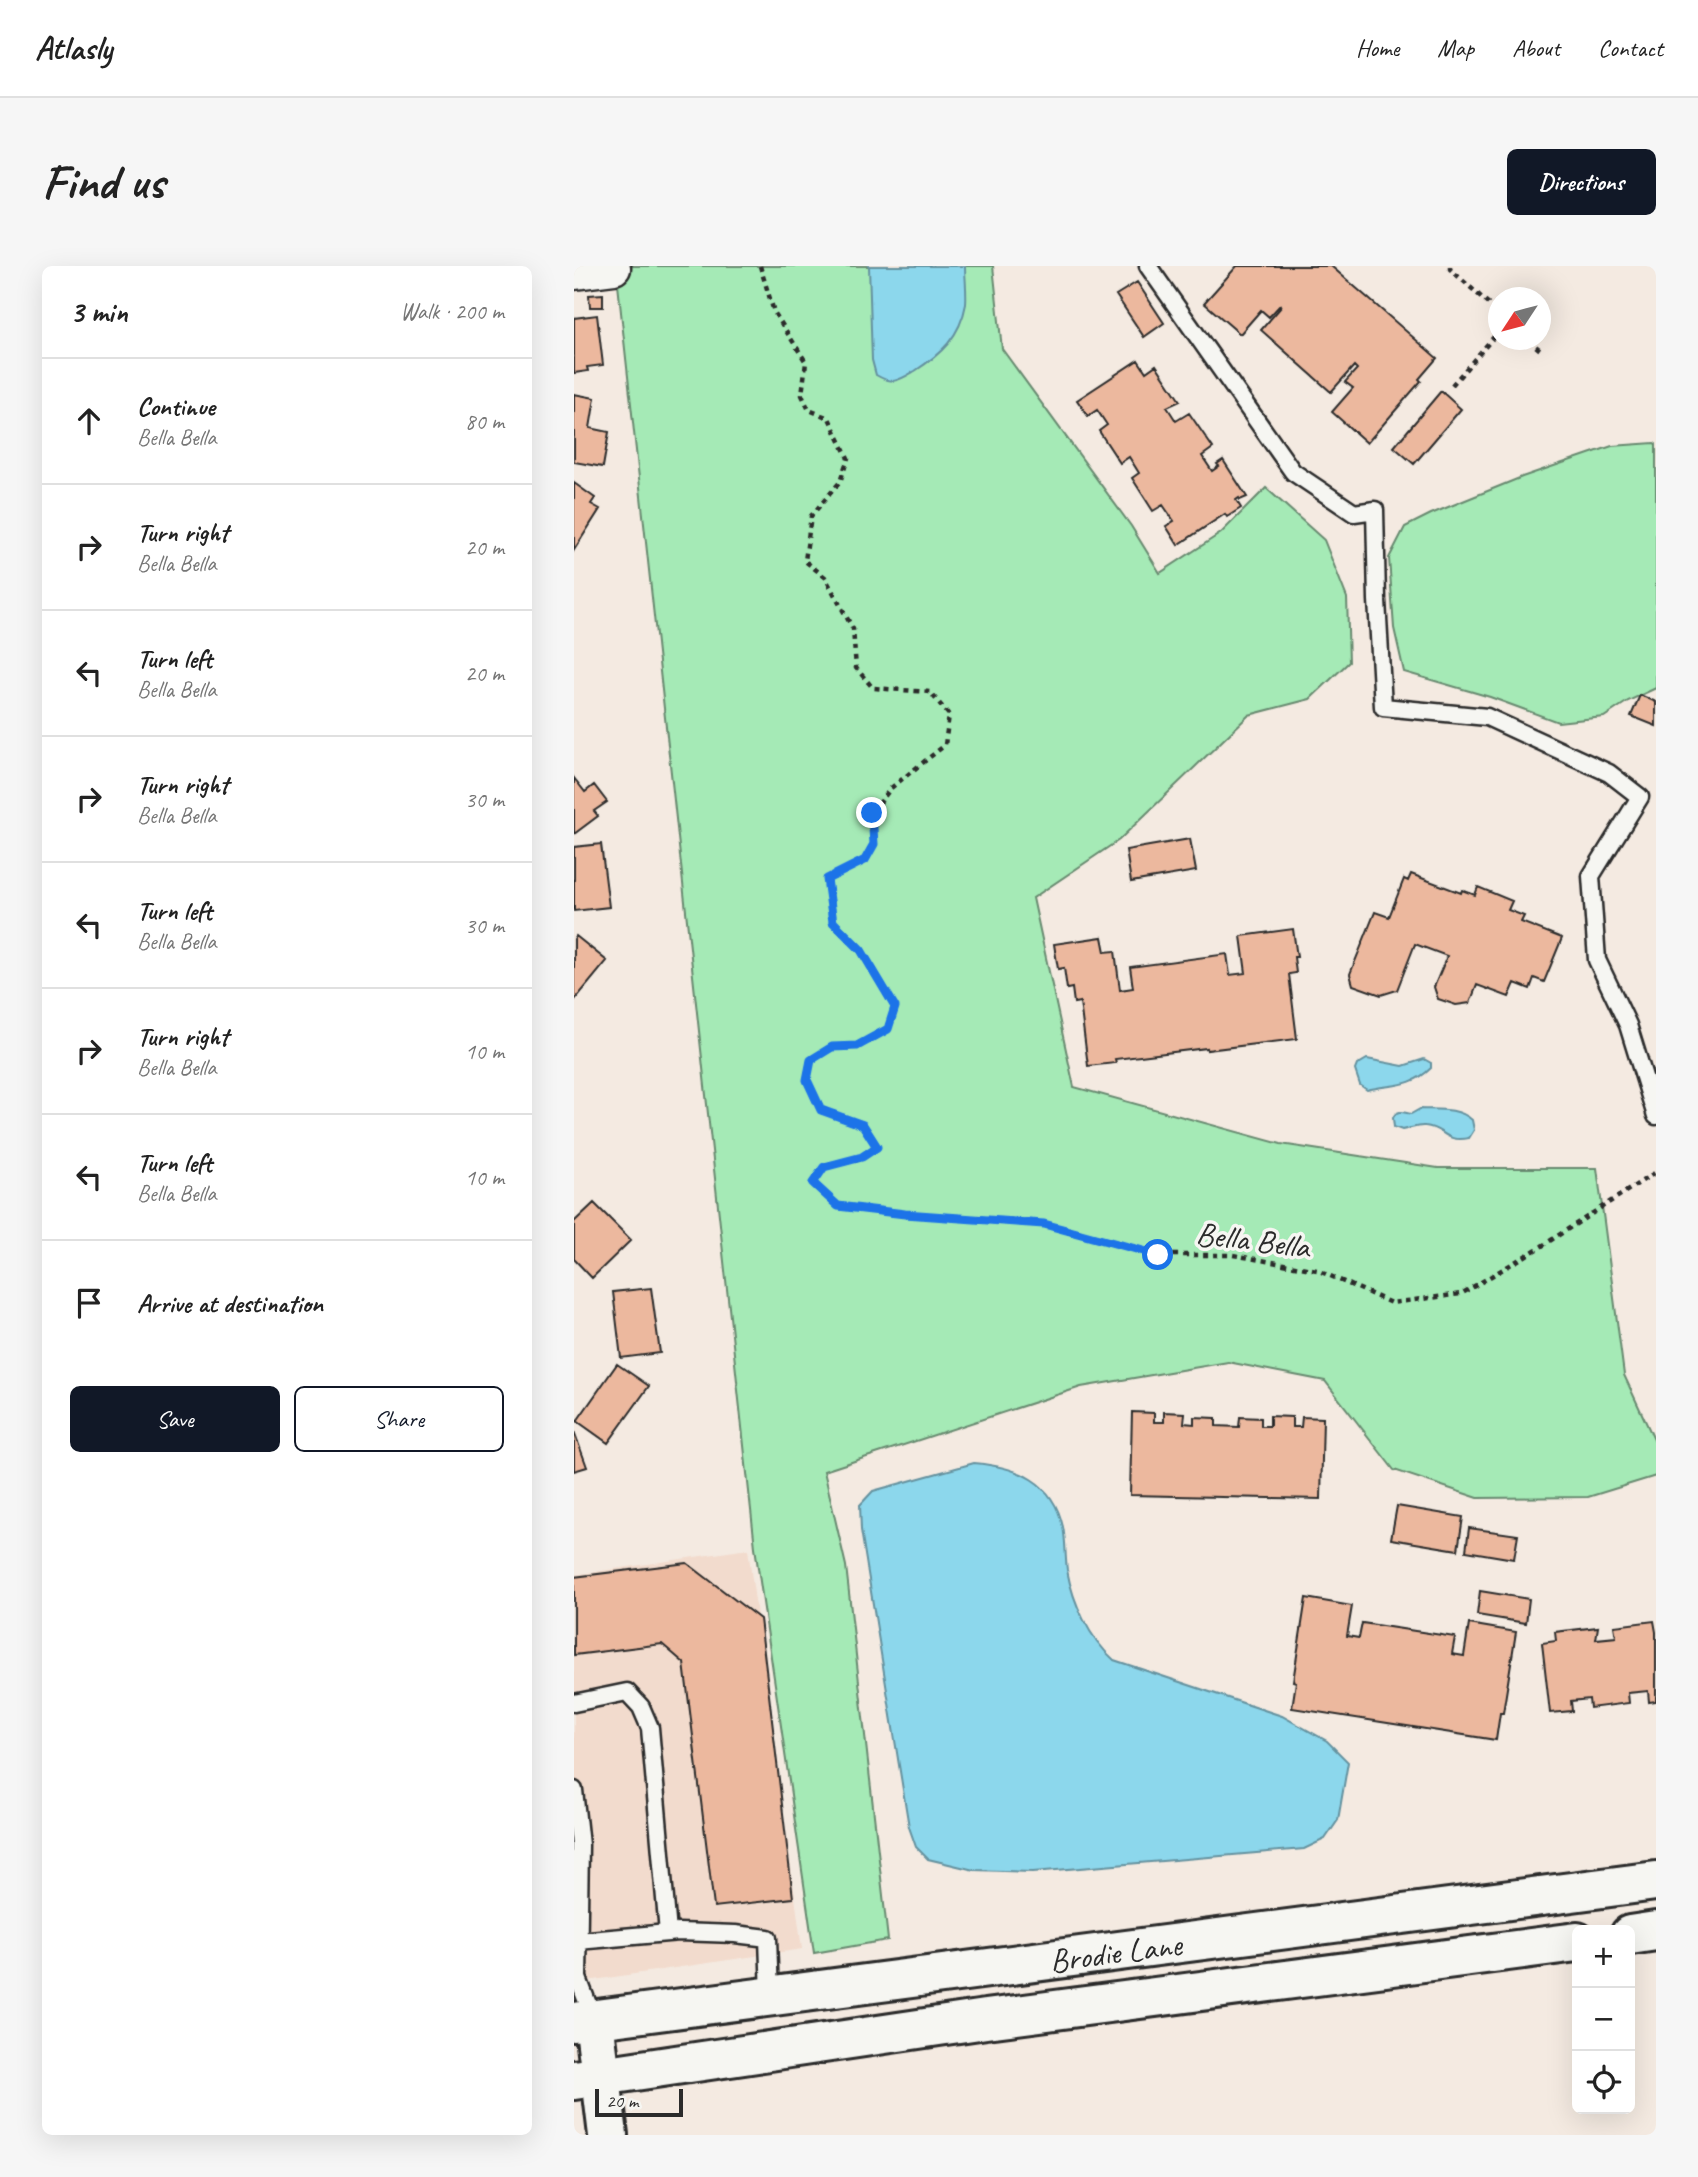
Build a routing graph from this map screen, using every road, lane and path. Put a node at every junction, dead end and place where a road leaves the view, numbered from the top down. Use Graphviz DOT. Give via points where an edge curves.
graph roads {
  1 [pos="760,266"];
  2 [pos="1148,266"];
  3 [pos="1450,266"];
  4 [pos="614,268"];
  5 [pos="574,273"];
  6 [pos="1488,303"];
  7 [pos="1488,344"];
  8 [pos="1540,350"];
  9 [pos="1543,352"];
  10 [pos="1452,385"];
  11 [pos="1648,795"];
  12 [pos="1656,1116"];
  13 [pos="1656,1172"];
  14 [pos="574,1703"];
  15 [pos="574,1790"];
  16 [pos="1656,1881"];
  17 [pos="576,1895"];
  18 [pos="1656,1931"];
  19 [pos="668,1933"];
  20 [pos="1635,1934"];
  21 [pos="1572,1943"];
  22 [pos="577,1950"];
  23 [pos="770,1996"];
  24 [pos="584,2021"];
  25 [pos="587,2078"];
  26 [pos="608,2135"];
  1 -- 13 [label="path, Bella Bella" via="774,312 806,362 802,395 809,410 829,418 848,458 840,482 811,516 805,561 825,578 853,629 856,668 873,688 930,692 949,715 945,745 891,788 872,813 874,844 865,860 827,879 833,922 861,950 895,1007 888,1029 857,1046 832,1047 811,1060 807,1080 821,1110 863,1125 877,1147 862,1157 824,1167 813,1183 838,1206 1044,1224 1158,1255 1233,1255 1317,1270 1391,1303 1461,1294"];
  2 -- 11 [label="lane" via="1293,472 1354,513 1375,510 1383,707 1487,716"];
  3 -- 6 [label="path"];
  4 -- 5 [label="street"];
  7 -- 10 [label="path"];
  8 -- 9 [label="path"];
  11 -- 12 [label="lane" via="1591,876 1597,960 1628,1025"];
  14 -- 19 [label="lane" via="627,1692 641,1707 650,1728"];
  15 -- 17 [label="lane" via="580,1845"];
  16 -- 23 [label="main road, Brodie Lane"];
  17 -- 22 [label="lane"];
  18 -- 20 [label="main road"];
  19 -- 22 [label="lane"];
  19 -- 23 [label="lane" via="768,1938"];
  21 -- 25 [label="main road, Brodie Lane" via="986,2019"];
  22 -- 24 [label="lane"];
  23 -- 24 [label="main road, Brodie Lane"];
  24 -- 25 [label="main road"];
  25 -- 26 [label="main road"];
}
